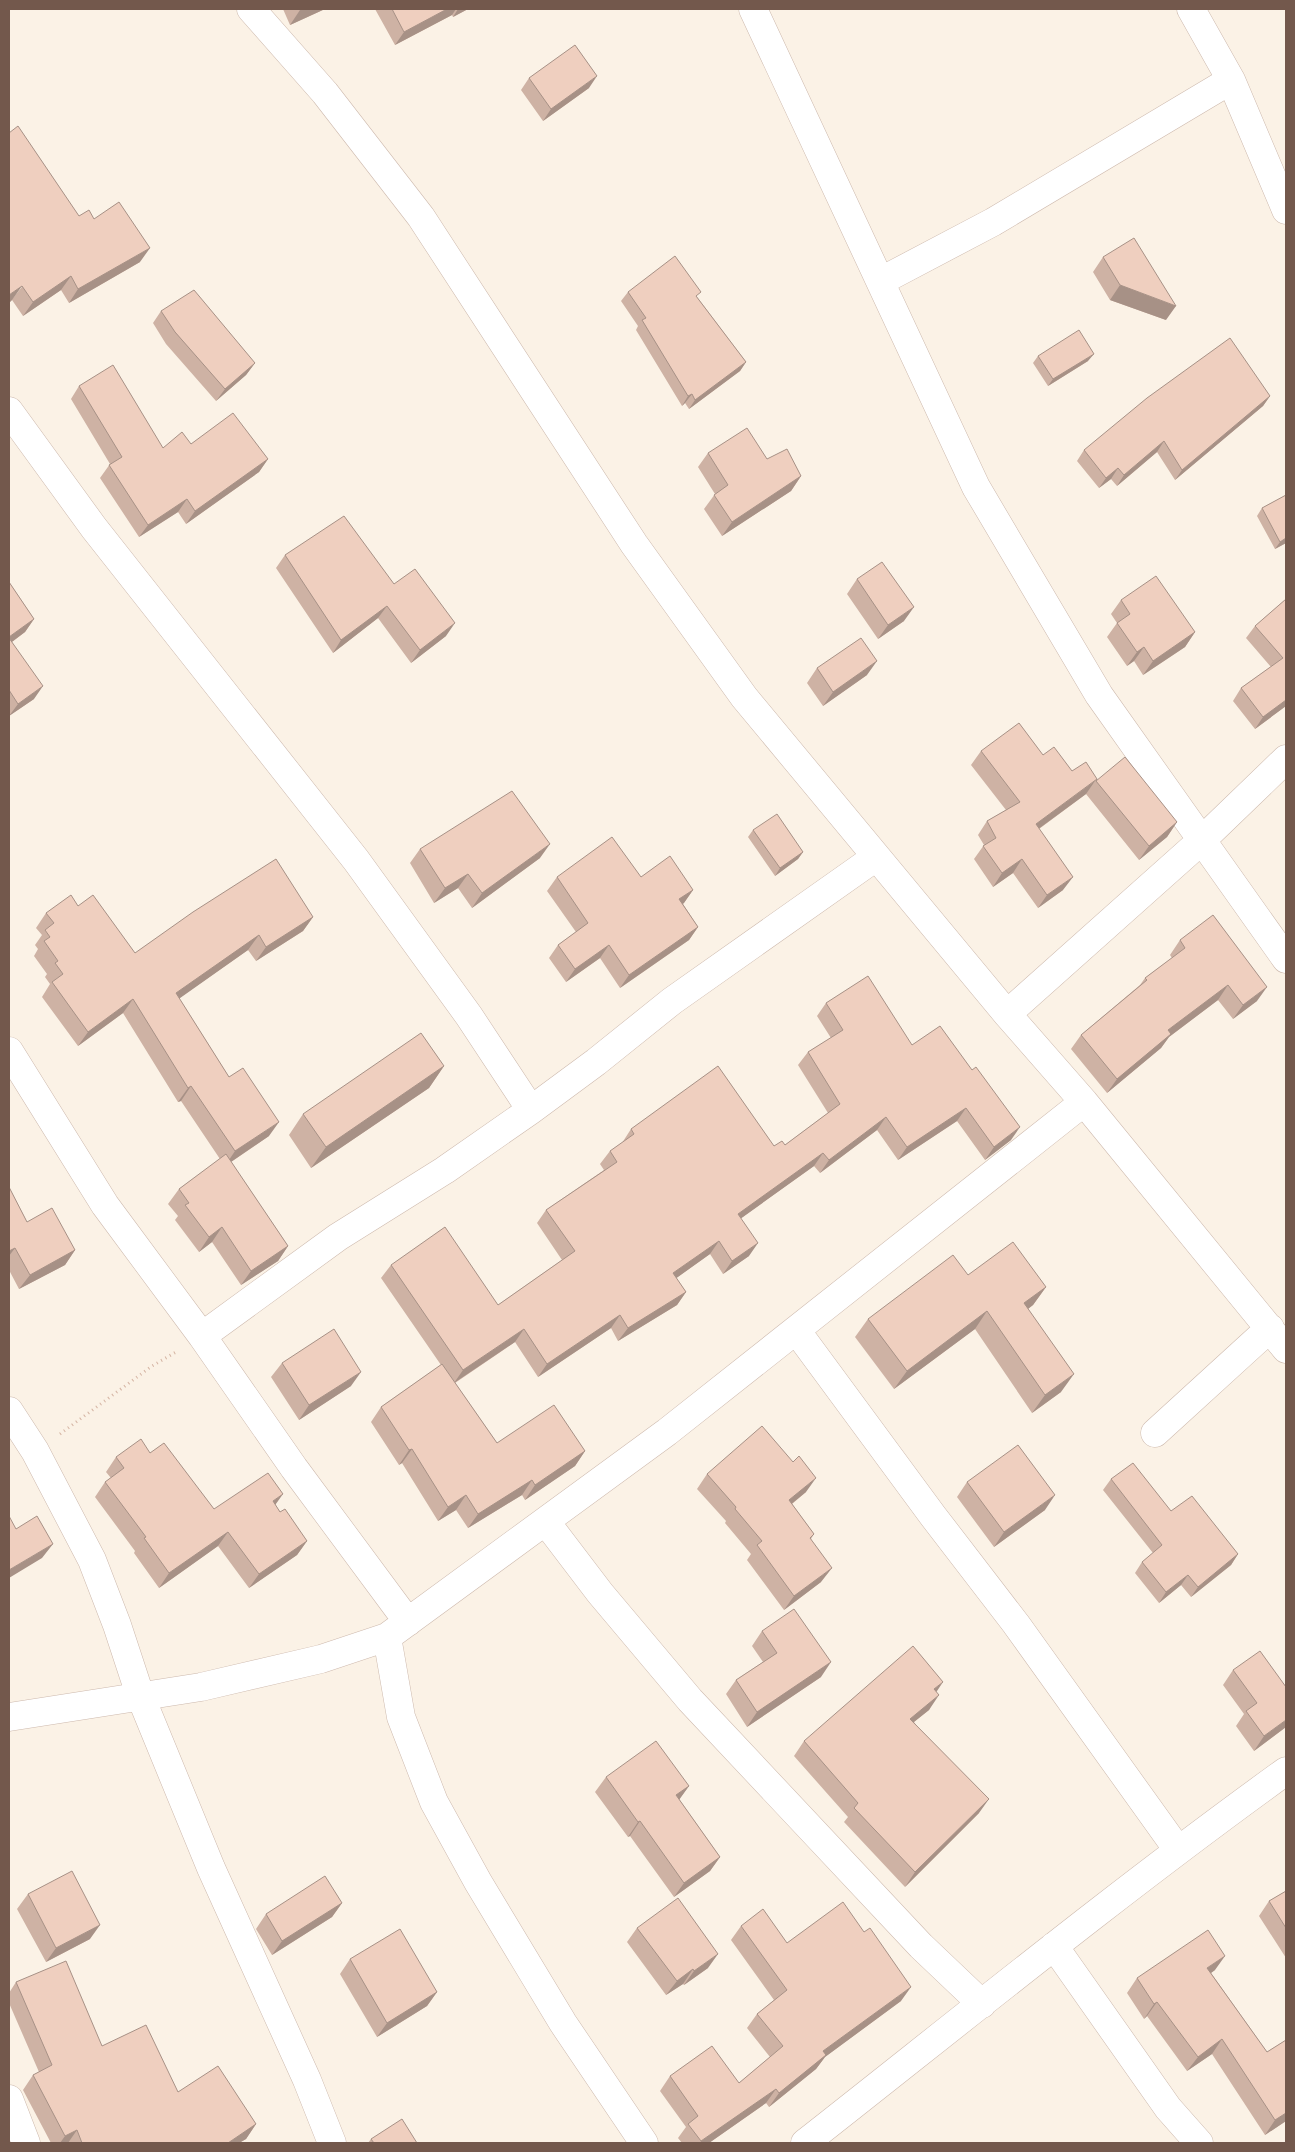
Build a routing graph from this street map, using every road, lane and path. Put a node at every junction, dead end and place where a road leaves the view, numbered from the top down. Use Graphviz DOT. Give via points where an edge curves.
graph roads {
  1 [pos="251,9"];
  2 [pos="753,9"];
  3 [pos="1191,9"];
  4 [pos="1231,80"];
  5 [pos="1286,210"];
  6 [pos="881,281"];
  7 [pos="9,410"];
  8 [pos="1286,759"];
  9 [pos="1202,840"];
  10 [pos="876,857"];
  11 [pos="1286,959"];
  12 [pos="1007,1014"];
  13 [pos="9,1052"];
  14 [pos="1084,1102"];
  15 [pos="531,1110"];
  16 [pos="1270,1328"];
  17 [pos="796,1330"];
  18 [pos="202,1336"];
  19 [pos="1286,1349"];
  20 [pos="9,1411"];
  21 [pos="1156,1433"];
  22 [pos="35,1451"];
  23 [pos="546,1522"];
  24 [pos="398,1630"];
  25 [pos="140,1695"];
  26 [pos="9,1717"];
  27 [pos="1286,1772"];
  28 [pos="1178,1850"];
  29 [pos="1054,1946"];
  30 [pos="982,2004"];
  31 [pos="9,2099"];
  32 [pos="26,2143"];
  33 [pos="332,2143"];
  34 [pos="644,2143"];
  35 [pos="805,2143"];
  36 [pos="1199,2143"];
  1 -- 10 [label="street" via="325,93 421,217 634,544 744,697"];
  2 -- 6 [label="street"];
  3 -- 4 [label="street"];
  4 -- 5 [label="street"];
  4 -- 6 [label="street" via="993,222"];
  6 -- 9 [label="street" via="976,487 1050,616 1099,694"];
  7 -- 15 [label="street" via="94,528 356,860 469,1016"];
  8 -- 9 [label="street"];
  9 -- 11 [label="street"];
  9 -- 12 [label="street"];
  10 -- 12 [label="street"];
  10 -- 15 [label="street" via="672,1001"];
  12 -- 14 [label="street"];
  13 -- 18 [label="street" via="105,1205"];
  14 -- 16 [label="street"];
  14 -- 17 [label="street"];
  15 -- 18 [label="street" via="445,1170 338,1237"];
  16 -- 19 [label="street"];
  16 -- 21 [label="street"];
  17 -- 23 [label="street"];
  17 -- 28 [label="street" via="1016,1624"];
  18 -- 22 [label="path" via="152,1366"];
  18 -- 24 [label="street" via="294,1468"];
  20 -- 22 [label="street"];
  22 -- 25 [label="street" via="92,1560"];
  23 -- 24 [label="street"];
  23 -- 30 [label="street" via="600,1593 690,1700 914,1939"];
  24 -- 25 [label="street" via="321,1659 201,1687"];
  24 -- 34 [label="street" via="401,1717 434,1802 563,2023"];
  25 -- 26 [label="street"];
  25 -- 33 [label="street" via="211,1868"];
  27 -- 28 [label="street"];
  28 -- 29 [label="street"];
  29 -- 30 [label="street"];
  29 -- 36 [label="street" via="1168,2108"];
  30 -- 35 [label="street"];
  31 -- 32 [label="street"];
}
